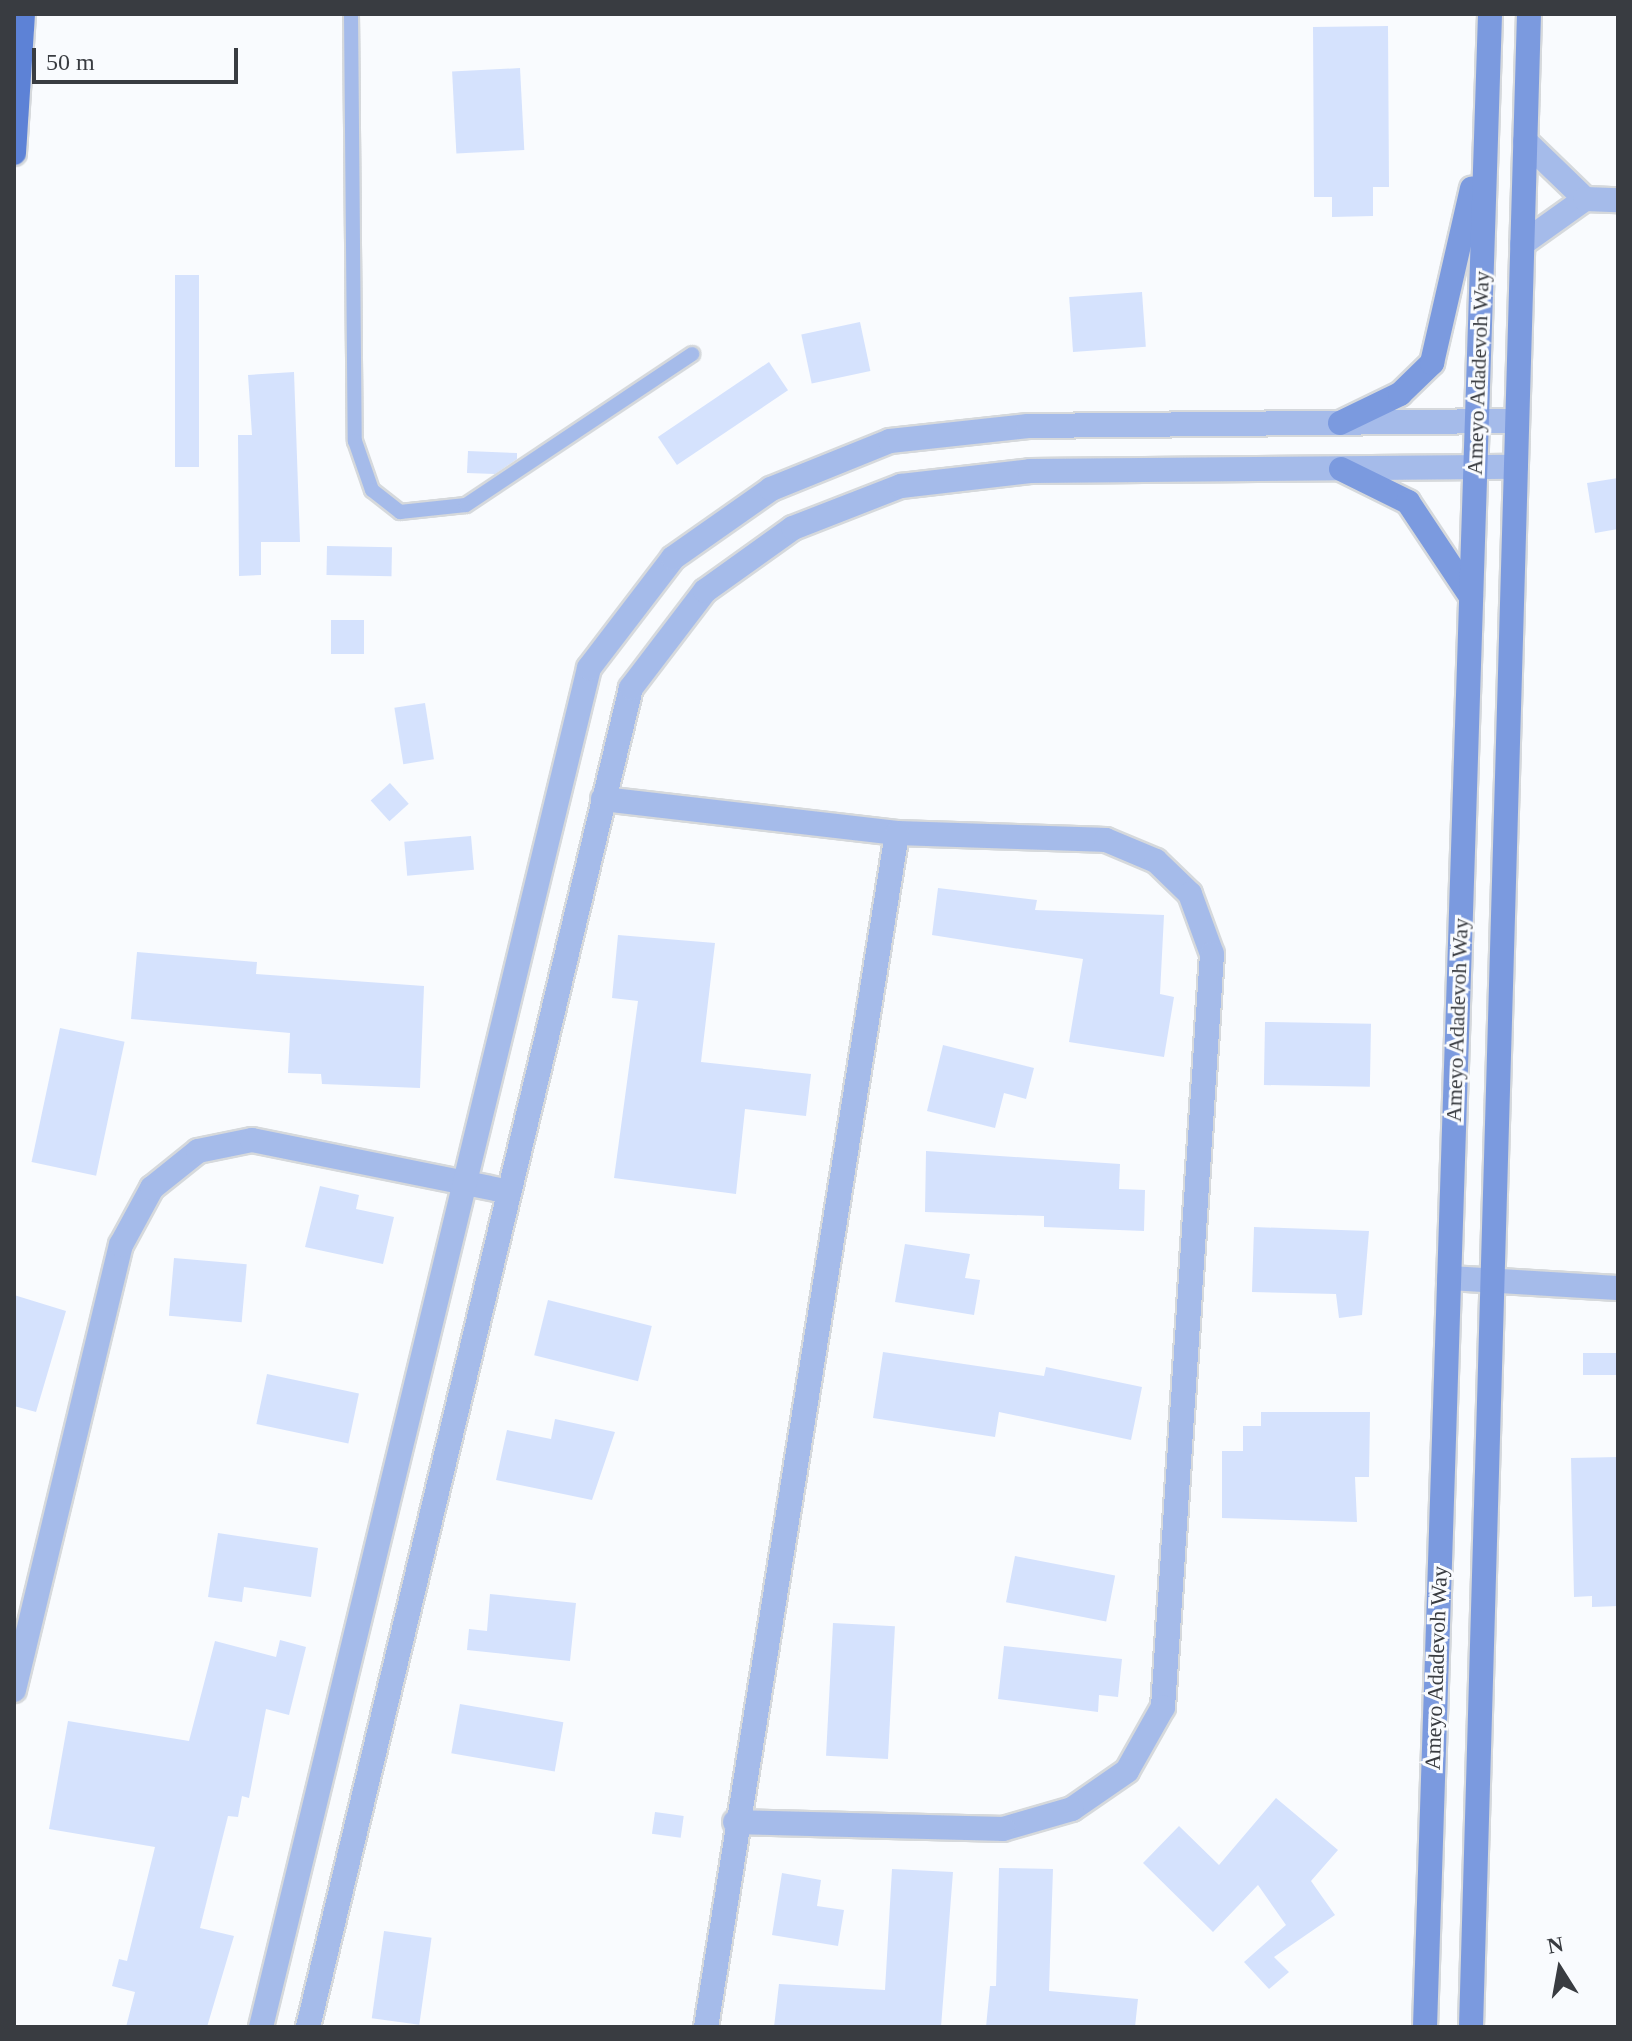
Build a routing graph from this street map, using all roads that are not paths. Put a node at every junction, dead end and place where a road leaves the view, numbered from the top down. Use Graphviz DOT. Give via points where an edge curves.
graph roads {
  1 [pos="23,14"];
  2 [pos="351,14"];
  3 [pos="1490,14"];
  4 [pos="1529,14"];
  5 [pos="1486,120"];
  6 [pos="1525,141"];
  7 [pos="14,153"];
  8 [pos="1585,199"];
  9 [pos="1618,200"];
  10 [pos="1522,244"];
  11 [pos="692,354"];
  12 [pos="1517,421"];
  13 [pos="1477,422"];
  14 [pos="1340,423"];
  15 [pos="1516,467"];
  16 [pos="1475,468"];
  17 [pos="1341,469"];
  18 [pos="1471,597"];
  19 [pos="603,799"];
  20 [pos="897,833"];
  21 [pos="462,1180"];
  22 [pos="506,1191"];
  23 [pos="1449,1278"];
  24 [pos="1493,1281"];
  25 [pos="1618,1288"];
  26 [pos="14,1690"];
  27 [pos="735,1822"];
  28 [pos="261,2027"];
  29 [pos="308,2027"];
  30 [pos="706,2027"];
  31 [pos="1425,2027"];
  32 [pos="1471,2027"];
  1 -- 7 [label="main road"];
  2 -- 11 [label="lane" via="355,441 372,490 400,512 466,505"];
  3 -- 5 [label="street, Ameyo Adadevoh Way"];
  4 -- 6 [label="street, Ameyo Adadevoh Way"];
  5 -- 13 [label="street, Ameyo Adadevoh Way"];
  5 -- 14 [label="street" via="1432,363 1400,394"];
  6 -- 8 [label="street"];
  6 -- 10 [label="street, Ameyo Adadevoh Way"];
  8 -- 9 [label="street"];
  8 -- 10 [label="street"];
  10 -- 12 [label="street, Ameyo Adadevoh Way"];
  12 -- 13 [label="street"];
  12 -- 15 [label="street, Ameyo Adadevoh Way"];
  13 -- 14 [label="street"];
  13 -- 16 [label="street, Ameyo Adadevoh Way"];
  14 -- 21 [label="street" via="1028,426 890,441 771,489 673,558 589,668"];
  15 -- 16 [label="street"];
  15 -- 24 [label="street, Ameyo Adadevoh Way"];
  16 -- 17 [label="street"];
  16 -- 18 [label="street, Ameyo Adadevoh Way"];
  17 -- 18 [label="street" via="1408,502"];
  17 -- 19 [label="street" via="1030,471 901,486 793,528 705,591 631,688"];
  18 -- 23 [label="street, Ameyo Adadevoh Way"];
  19 -- 20 [label="street"];
  19 -- 22 [label="street"];
  20 -- 27 [label="street"];
  20 -- 27 [label="street" via="1106,840 1156,861 1190,894 1212,954 1163,1707 1127,1771 1072,1809 1003,1829"];
  21 -- 22 [label="street"];
  21 -- 26 [label="street" via="252,1140 198,1151 152,1188 121,1245"];
  21 -- 28 [label="street"];
  22 -- 29 [label="street"];
  23 -- 24 [label="street"];
  23 -- 31 [label="street, Ameyo Adadevoh Way"];
  24 -- 25 [label="street"];
  24 -- 32 [label="street, Ameyo Adadevoh Way"];
  27 -- 30 [label="street"];
}
